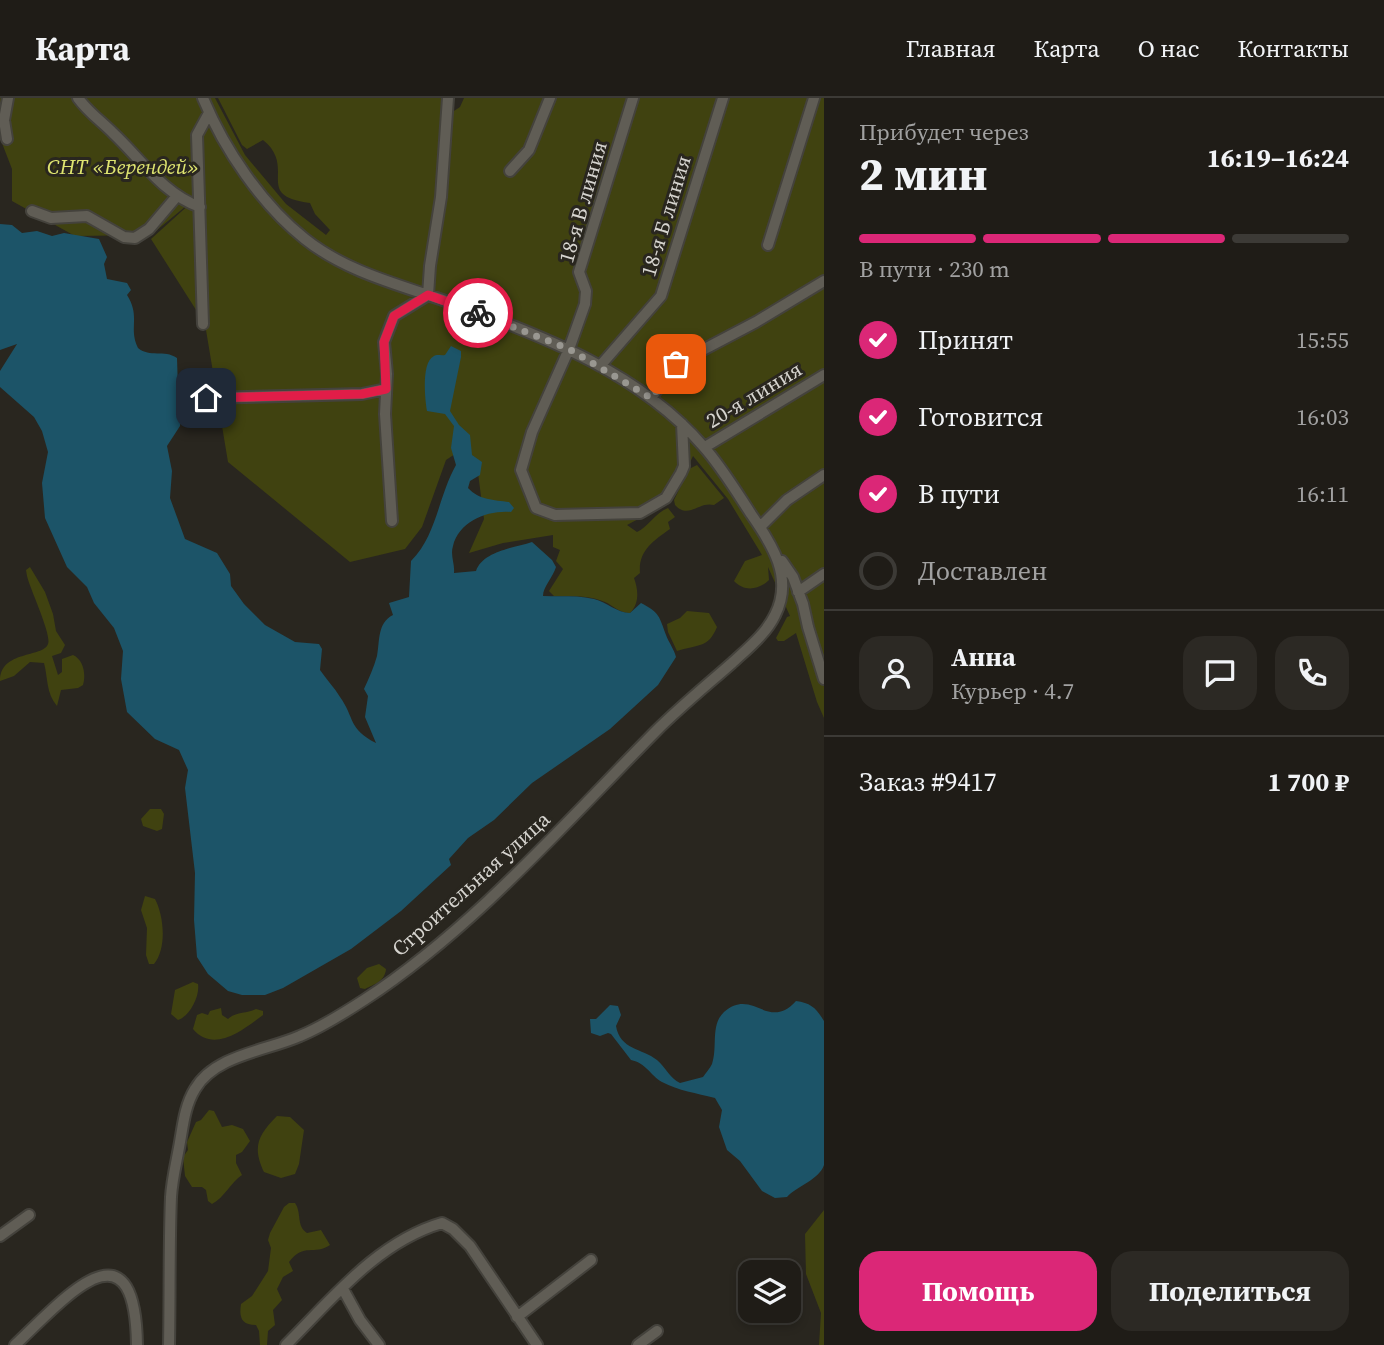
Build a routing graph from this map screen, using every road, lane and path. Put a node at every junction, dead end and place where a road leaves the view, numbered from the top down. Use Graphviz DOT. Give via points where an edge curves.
graph roads {
  1 [pos="8,98"];
  2 [pos="78,98"];
  3 [pos="203,98"];
  4 [pos="448,98"];
  5 [pos="550,98"];
  6 [pos="633,98"];
  7 [pos="723,98"];
  8 [pos="814,98"];
  9 [pos="209,113"];
  10 [pos="7,139"];
  11 [pos="510,171"];
  12 [pos="177,197"];
  13 [pos="200,207"];
  14 [pos="32,211"];
  15 [pos="768,244"];
  16 [pos="824,281"];
  17 [pos="428,295"];
  18 [pos="202,324"];
  19 [pos="569,349"];
  20 [pos="600,366"];
  21 [pos="824,375"];
  22 [pos="386,389"];
  23 [pos="206,398"];
  24 [pos="651,398"];
  25 [pos="682,424"];
  26 [pos="705,447"];
  27 [pos="824,475"];
  28 [pos="392,521"];
  29 [pos="760,527"];
  30 [pos="774,551"];
  31 [pos="822,580"];
  32 [pos="798,592"];
  33 [pos="824,680"];
  34 [pos="29,1215"];
  35 [pos="0,1236"];
  36 [pos="591,1260"];
  37 [pos="343,1289"];
  38 [pos="517,1317"];
  39 [pos="657,1331"];
  40 [pos="15,1345"];
  41 [pos="137,1345"];
  42 [pos="169,1345"];
  43 [pos="286,1345"];
  44 [pos="379,1345"];
  45 [pos="537,1345"];
  46 [pos="638,1345"];
  1 -- 10 [label="street"];
  2 -- 12 [label="street"];
  3 -- 9 [label="street"];
  4 -- 17 [label="street"];
  5 -- 11 [label="street" via="529,150"];
  6 -- 19 [label="street, 18-я В линия" via="579,272 585,304"];
  7 -- 20 [label="street, 18-я Б линия" via="661,296"];
  8 -- 15 [label="street"];
  9 -- 13 [label="street" via="197,135"];
  9 -- 17 [label="street" via="247,177 305,239 368,275"];
  12 -- 13 [label="street"];
  12 -- 14 [label="street" via="135,238 124,237 87,216 51,218"];
  13 -- 18 [label="street"];
  16 -- 24 [label="street" via="676,364"];
  17 -- 19 [label="street"];
  17 -- 22 [label="street" via="394,316 384,342"];
  19 -- 20 [label="street"];
  19 -- 25 [label="street, 18-я В линия" via="532,432 521,470 536,508 555,515 640,513 666,498 681,473"];
  20 -- 24 [label="street"];
  21 -- 26 [label="street, 20-я линия"];
  22 -- 23 [label="street" via="362,394"];
  22 -- 28 [label="street"];
  24 -- 25 [label="street"];
  25 -- 26 [label="street"];
  26 -- 29 [label="street"];
  27 -- 29 [label="street" via="787,500"];
  29 -- 30 [label="street"];
  30 -- 32 [label="street"];
  30 -- 42 [label="street, Строительная улица" via="783,593 774,618 752,645 660,728 468,919 361,1002 308,1033 218,1067 196,1086 184,1119 172,1194"];
  31 -- 32 [label="street"];
  32 -- 33 [label="street"];
  34 -- 35 [label="street"];
  36 -- 38 [label="street"];
  37 -- 38 [label="street" via="381,1252 418,1230 442,1223 470,1246"];
  37 -- 43 [label="street"];
  37 -- 44 [label="street"];
  38 -- 45 [label="street"];
  39 -- 46 [label="street"];
  40 -- 41 [label="street" via="76,1291 96,1276 107,1274 125,1282 133,1303"];
}
